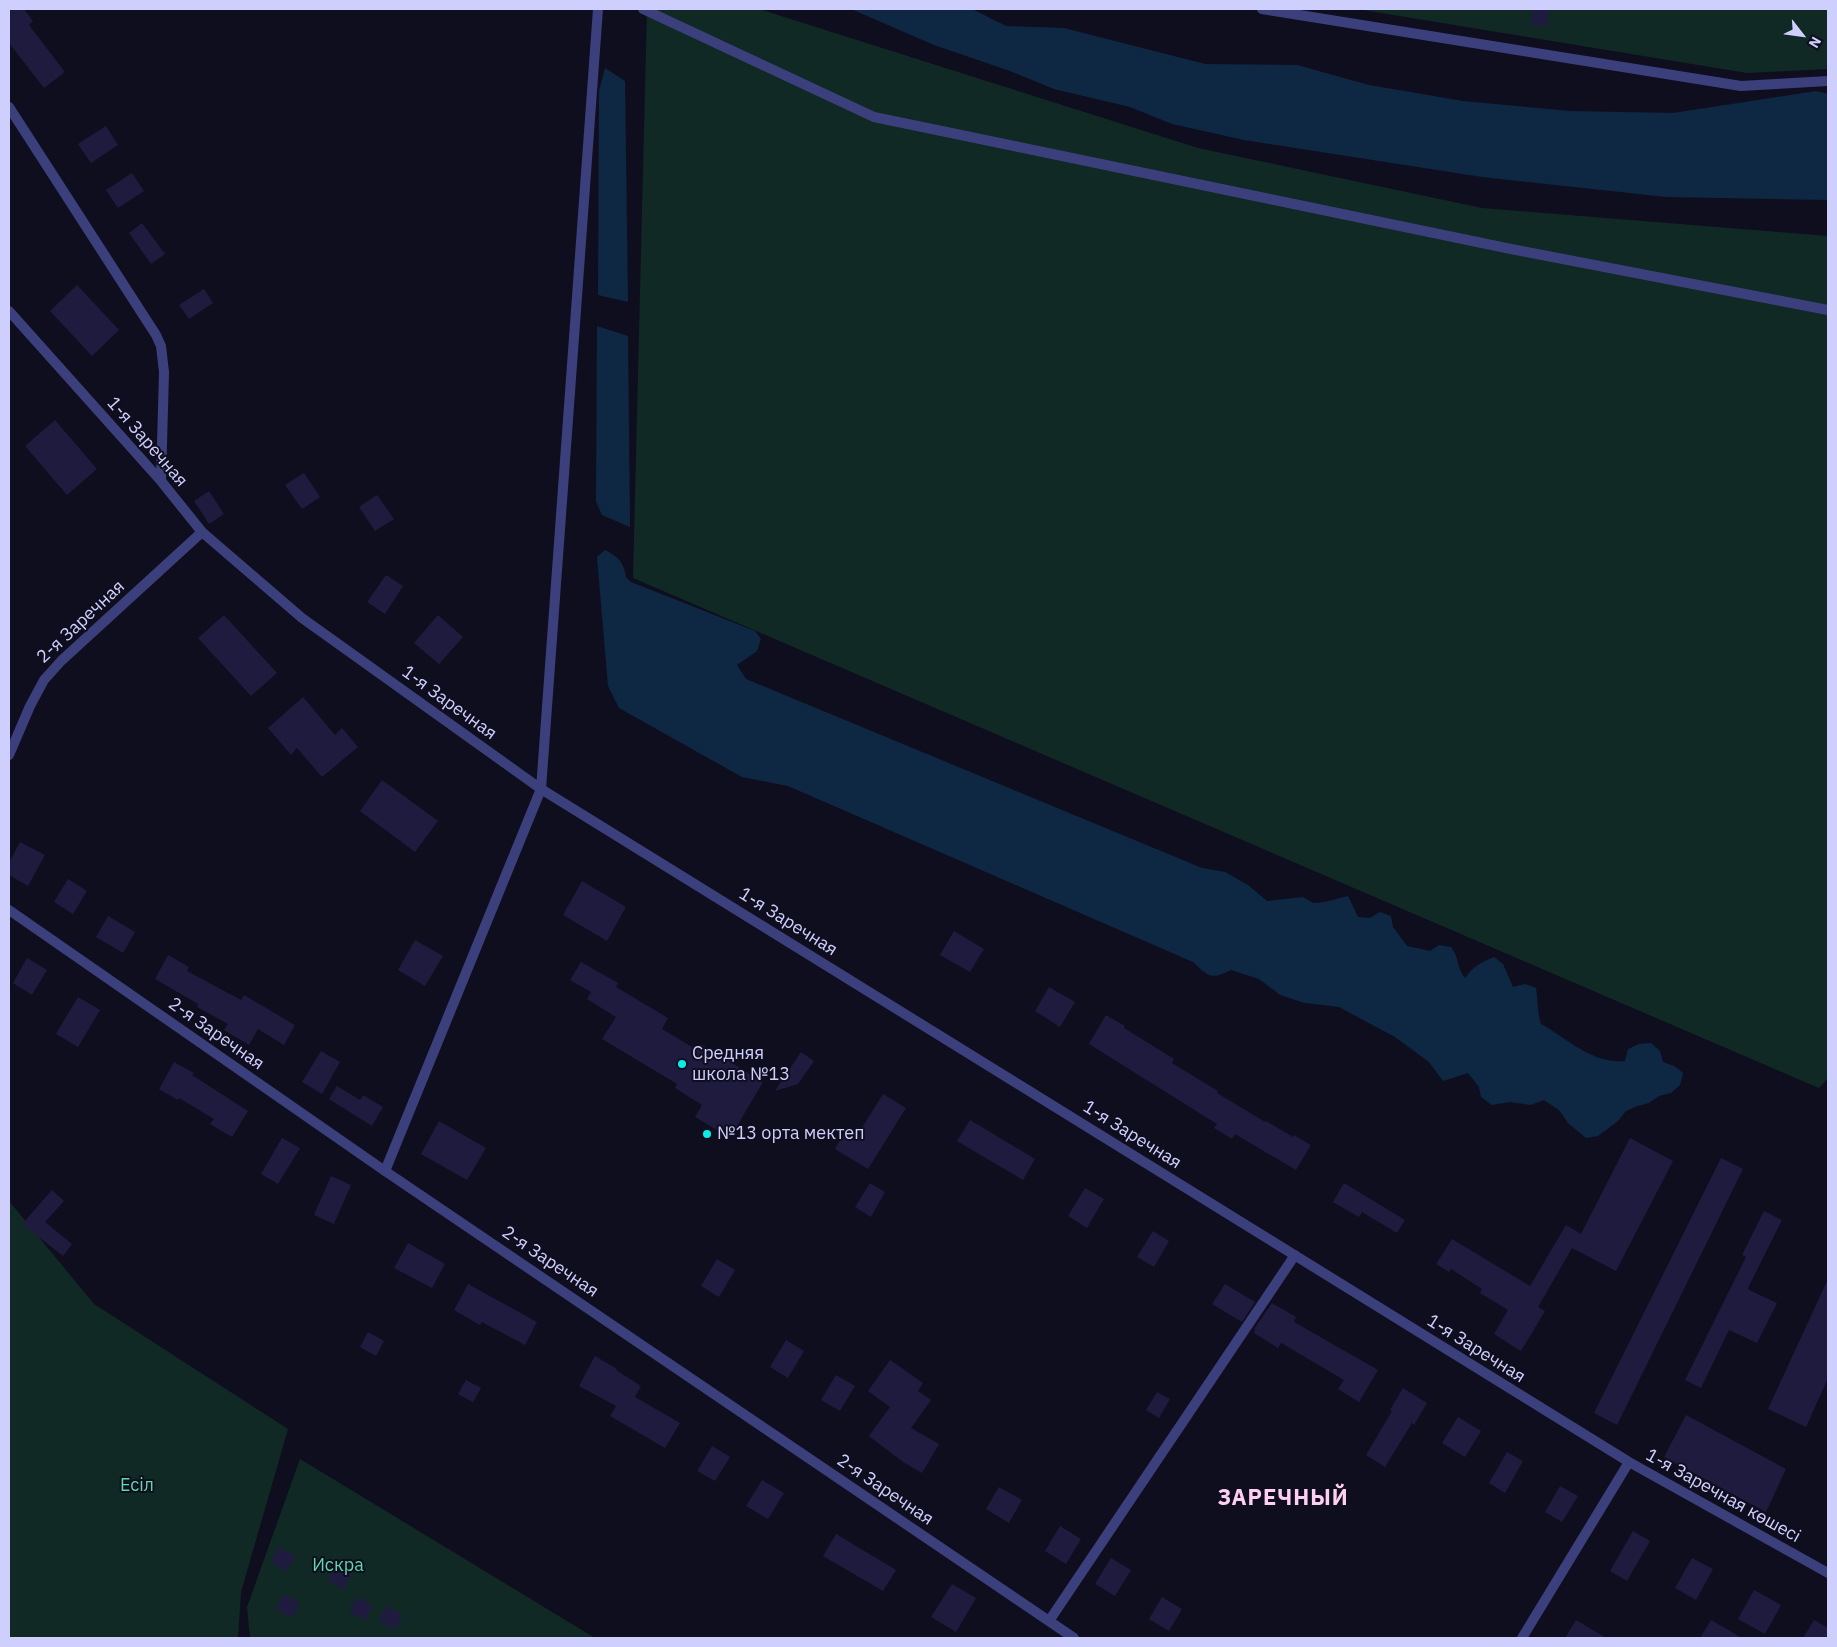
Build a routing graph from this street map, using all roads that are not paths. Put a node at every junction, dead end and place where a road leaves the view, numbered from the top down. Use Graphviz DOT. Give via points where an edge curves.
graph roads {
  1 [pos="598,9"];
  2 [pos="643,9"];
  3 [pos="1262,9"];
  4 [pos="1828,81"];
  5 [pos="9,107"];
  6 [pos="1828,310"];
  7 [pos="9,311"];
  8 [pos="161,481"];
  9 [pos="202,532"];
  10 [pos="9,755"];
  11 [pos="541,789"];
  12 [pos="9,910"];
  13 [pos="385,1170"];
  14 [pos="1294,1255"];
  15 [pos="1629,1462"];
  16 [pos="1828,1573"];
  17 [pos="1049,1621"];
  18 [pos="1074,1638"];
  19 [pos="1522,1638"];
  1 -- 11 [label="street"];
  2 -- 6 [label="street" via="874,118 1511,250"];
  3 -- 4 [label="street" via="1741,86"];
  5 -- 8 [label="street" via="161,346 164,372"];
  7 -- 8 [label="street, 1-я Заречная"];
  8 -- 9 [label="street, 1-я Заречная"];
  9 -- 10 [label="street, 2-я Заречная" via="61,660 44,680"];
  9 -- 11 [label="street, 1-я Заречная" via="302,618"];
  11 -- 13 [label="street"];
  11 -- 14 [label="street, 1-я Заречная"];
  12 -- 13 [label="street, 2-я Заречная"];
  13 -- 17 [label="street, 2-я Заречная"];
  14 -- 15 [label="street, 1-я Заречная"];
  14 -- 17 [label="street"];
  15 -- 16 [label="street, 1-я Заречная көшесі"];
  15 -- 19 [label="street"];
  17 -- 18 [label="street, 2-я Заречная"];
}
